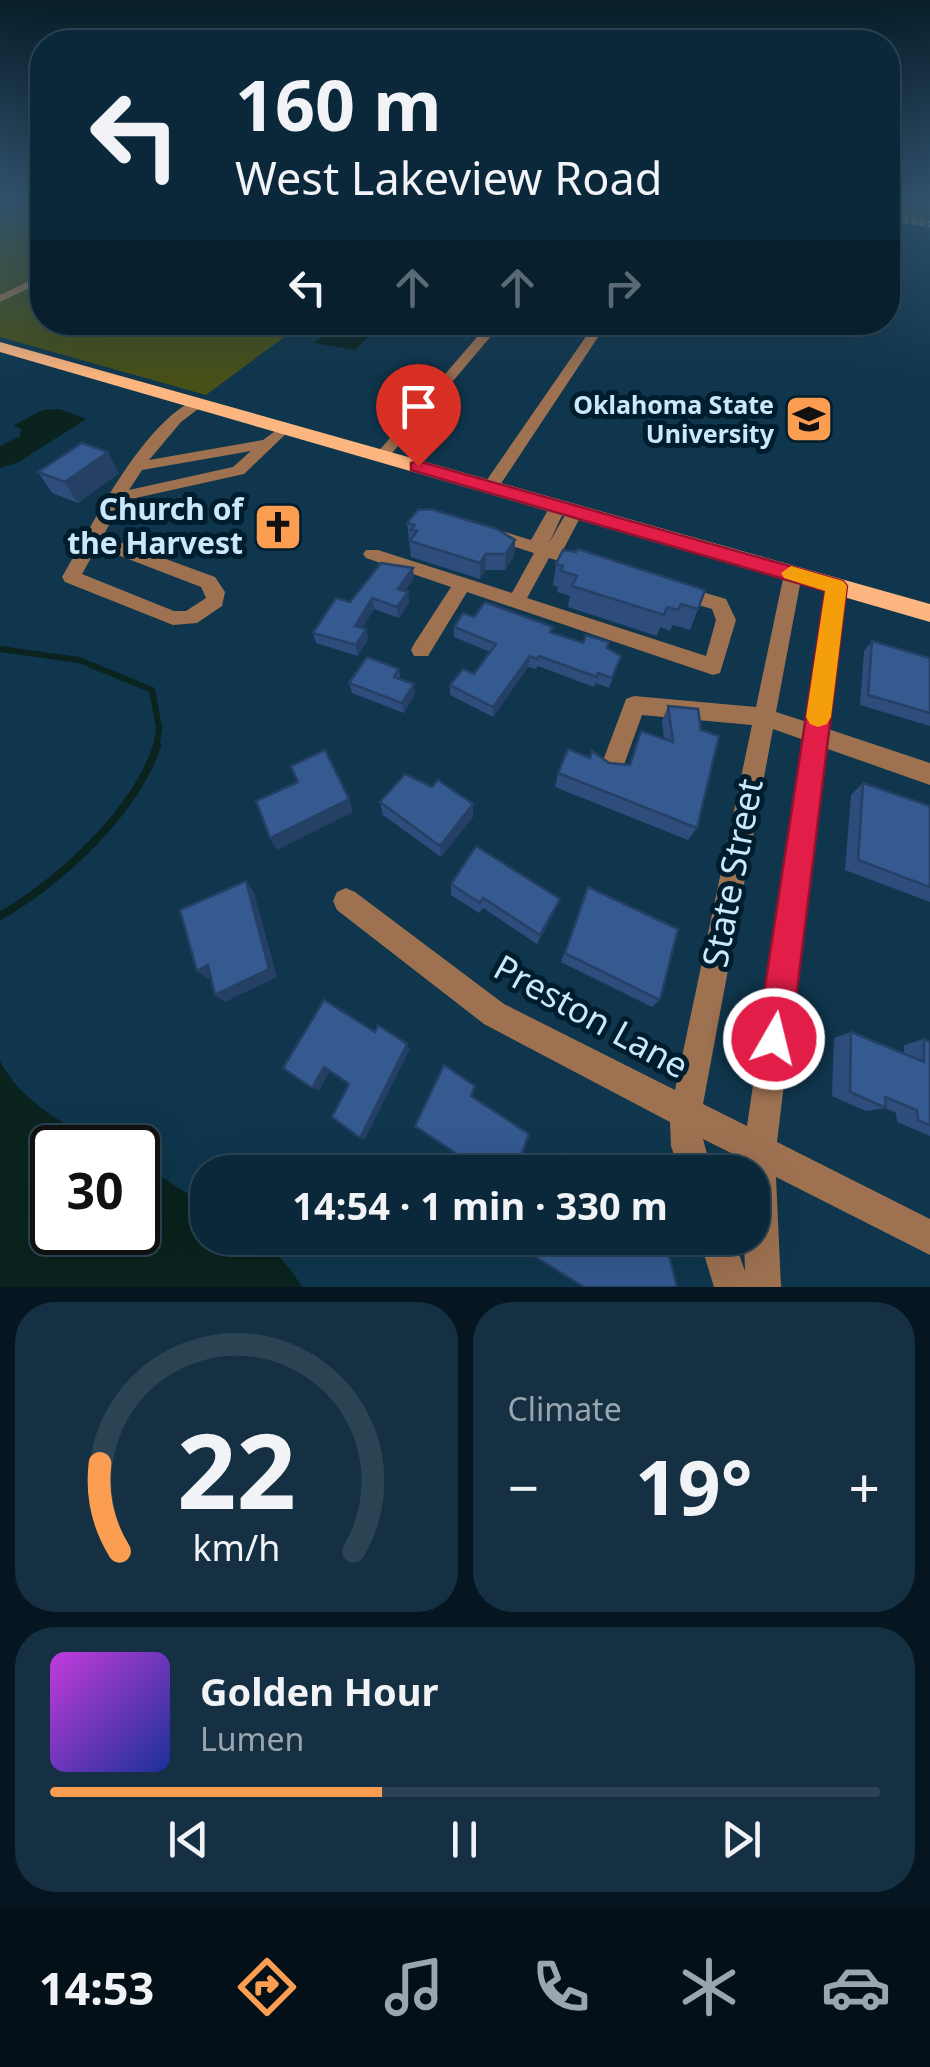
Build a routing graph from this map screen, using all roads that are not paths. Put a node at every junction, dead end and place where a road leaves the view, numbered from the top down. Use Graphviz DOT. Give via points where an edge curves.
graph roads {
  1 [pos="30,284"];
  2 [pos="0,299"];
  3 [pos="485,335"];
  4 [pos="593,335"];
  5 [pos="0,346"];
  6 [pos="197,403"];
  7 [pos="285,428"];
  8 [pos="268,444"];
  9 [pos="382,456"];
  10 [pos="139,466"];
  11 [pos="490,487"];
  12 [pos="119,498"];
  13 [pos="566,509"];
  14 [pos="470,528"];
  15 [pos="94,539"];
  16 [pos="544,550"];
  17 [pos="372,554"];
  18 [pos="596,567"];
  19 [pos="793,574"];
  20 [pos="649,583"];
  21 [pos="463,584"];
  22 [pos="836,586"];
  23 [pos="516,602"];
  24 [pos="930,613"];
  25 [pos="421,650"];
  26 [pos="764,717"];
  27 [pos="816,734"];
  28 [pos="613,766"];
  29 [pos="930,774"];
  30 [pos="346,901"];
  31 [pos="686,1112"];
  32 [pos="758,1153"];
  33 [pos="690,1155"];
  34 [pos="930,1238"];
  35 [pos="722,1255"];
  36 [pos="732,1287"];
  37 [pos="763,1287"];
  1 -- 2 [label="street"];
  3 -- 9 [label="street"];
  4 -- 11 [label="street"];
  5 -- 6 [label="main road"];
  6 -- 7 [label="main road"];
  6 -- 10 [label="street" via="164,430"];
  7 -- 8 [label="street"];
  7 -- 9 [label="main road"];
  8 -- 10 [label="street"];
  8 -- 12 [label="street" via="238,472"];
  9 -- 11 [label="main road"];
  10 -- 12 [label="street"];
  11 -- 13 [label="main road"];
  12 -- 15 [label="street"];
  13 -- 16 [label="street" via="556,546"];
  13 -- 19 [label="main road"];
  14 -- 16 [label="street"];
  15 -- 15 [label="street" via="71,577 173,618 205,612 215,601 208,582"];
  16 -- 18 [label="street"];
  16 -- 23 [label="street"];
  17 -- 21 [label="street"];
  19 -- 22 [label="main road"];
  19 -- 26 [label="street, State Street"];
  20 -- 23 [label="street" via="719,604 726,620 713,667"];
  21 -- 23 [label="street"];
  21 -- 25 [label="street"];
  22 -- 24 [label="main road"];
  22 -- 27 [label="street, State Street"];
  26 -- 27 [label="street"];
  26 -- 28 [label="street" via="634,705"];
  26 -- 31 [label="street, State Street"];
  27 -- 29 [label="street"];
  27 -- 32 [label="street, State Street"];
  30 -- 31 [label="street, Preston Lane" via="494,1014"];
  31 -- 32 [label="street, Preston Lane"];
  31 -- 33 [label="street, State Street"];
  32 -- 34 [label="street, Preston Lane"];
  32 -- 37 [label="street, State Street"];
  35 -- 36 [label="street"];
}
